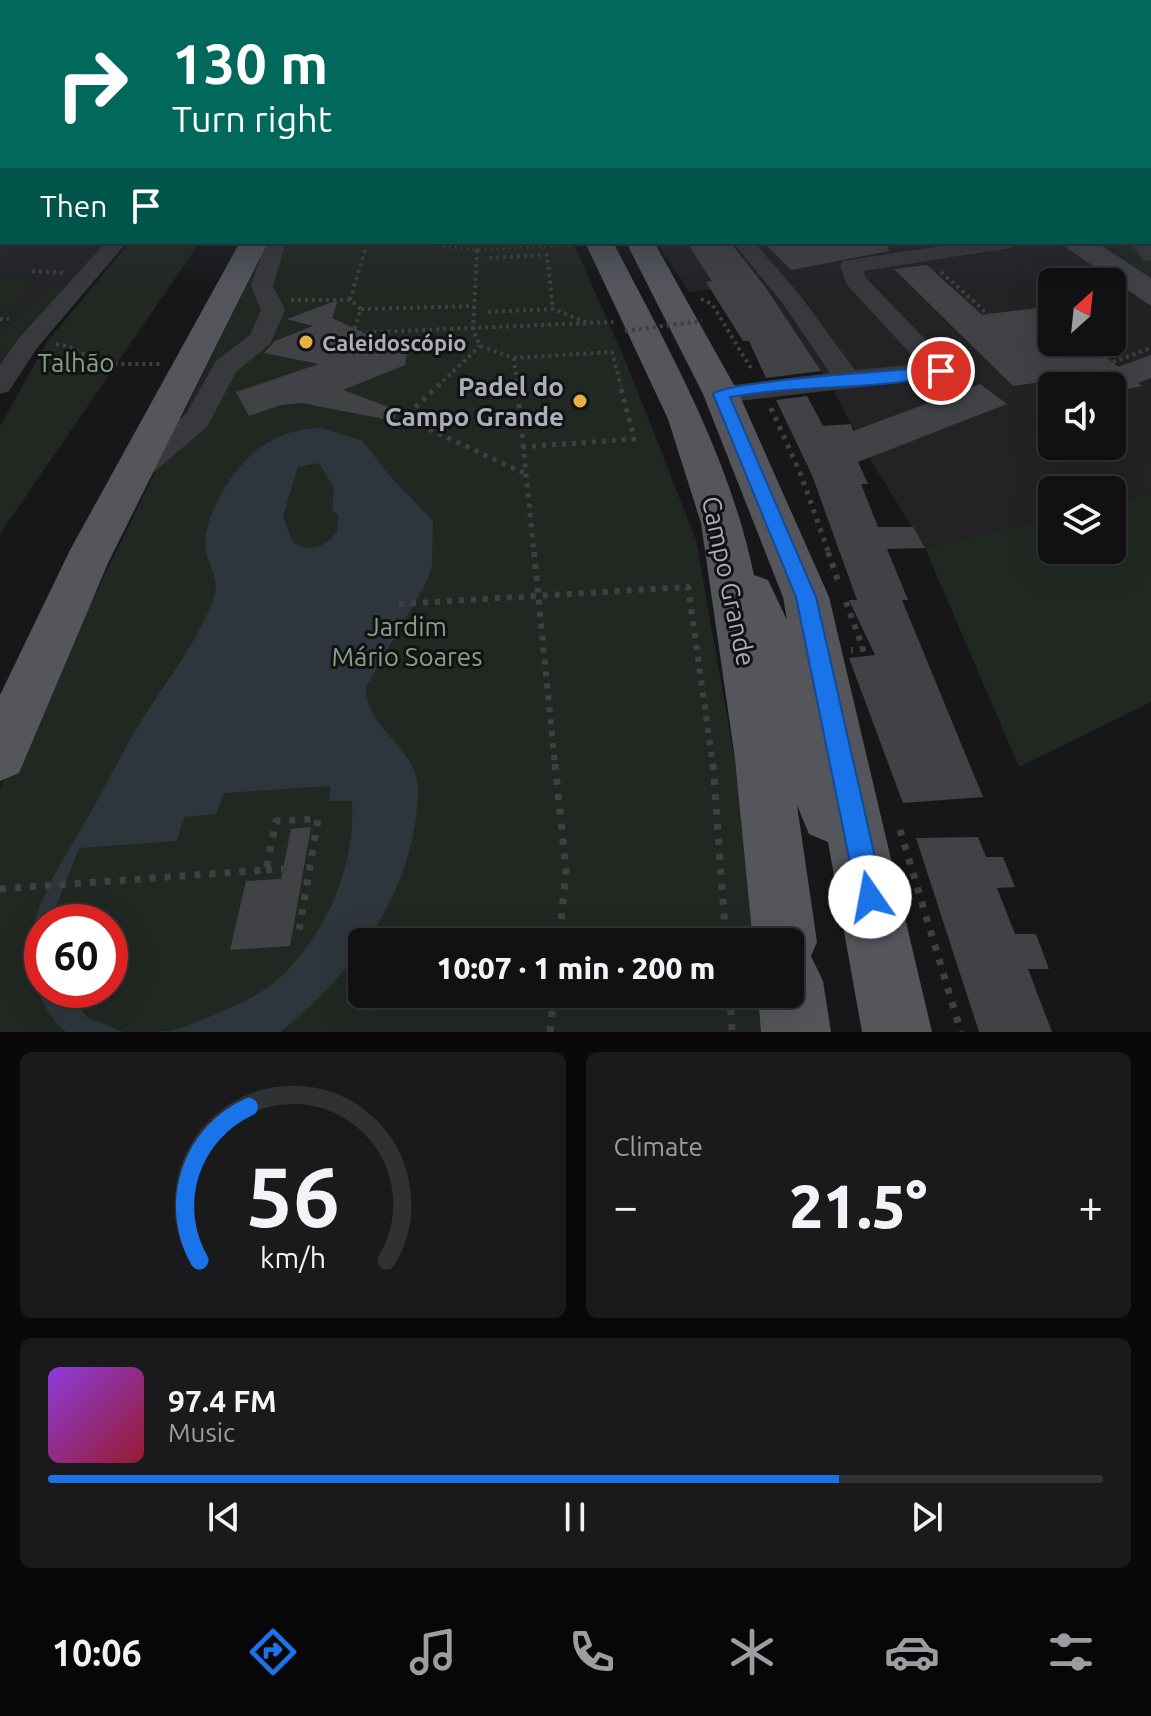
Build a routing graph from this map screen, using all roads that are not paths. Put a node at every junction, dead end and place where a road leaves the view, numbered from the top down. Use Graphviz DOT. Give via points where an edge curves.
graph roads {
  1 [pos="115,244"];
  2 [pos="253,244"];
  3 [pos="275,244"];
  4 [pos="605,244"];
  5 [pos="745,244"];
  6 [pos="964,244"];
  7 [pos="918,246"];
  8 [pos="878,251"];
  9 [pos="848,379"];
  10 [pos="0,385"];
  11 [pos="721,394"];
  12 [pos="137,469"];
  13 [pos="722,523"];
  14 [pos="86,563"];
  15 [pos="0,688"];
  16 [pos="0,754"];
  17 [pos="877,927"];
  18 [pos="783,928"];
  19 [pos="793,1008"];
  20 [pos="796,1032"];
  21 [pos="897,1032"];
  1 -- 10 [label="street" via="27,344"];
  2 -- 12 [label="main road"];
  3 -- 12 [label="street" via="262,286 273,310 261,339 225,367 197,420"];
  4 -- 11 [label="main road, Campo Grande"];
  4 -- 13 [label="main road, Campo Grande" via="686,419"];
  5 -- 9 [label="street"];
  6 -- 7 [label="street"];
  7 -- 8 [label="street"];
  8 -- 9 [label="street" via="851,266 855,280 941,371"];
  9 -- 11 [label="street"];
  11 -- 17 [label="main road, Campo Grande" via="806,597"];
  12 -- 14 [label="main road"];
  13 -- 17 [label="main road" via="770,636 835,832"];
  13 -- 18 [label="main road, Campo Grande" via="763,759"];
  14 -- 15 [label="main road"];
  14 -- 16 [label="main road"];
  17 -- 21 [label="main road, Campo Grande"];
  19 -- 20 [label="main road"];
}
